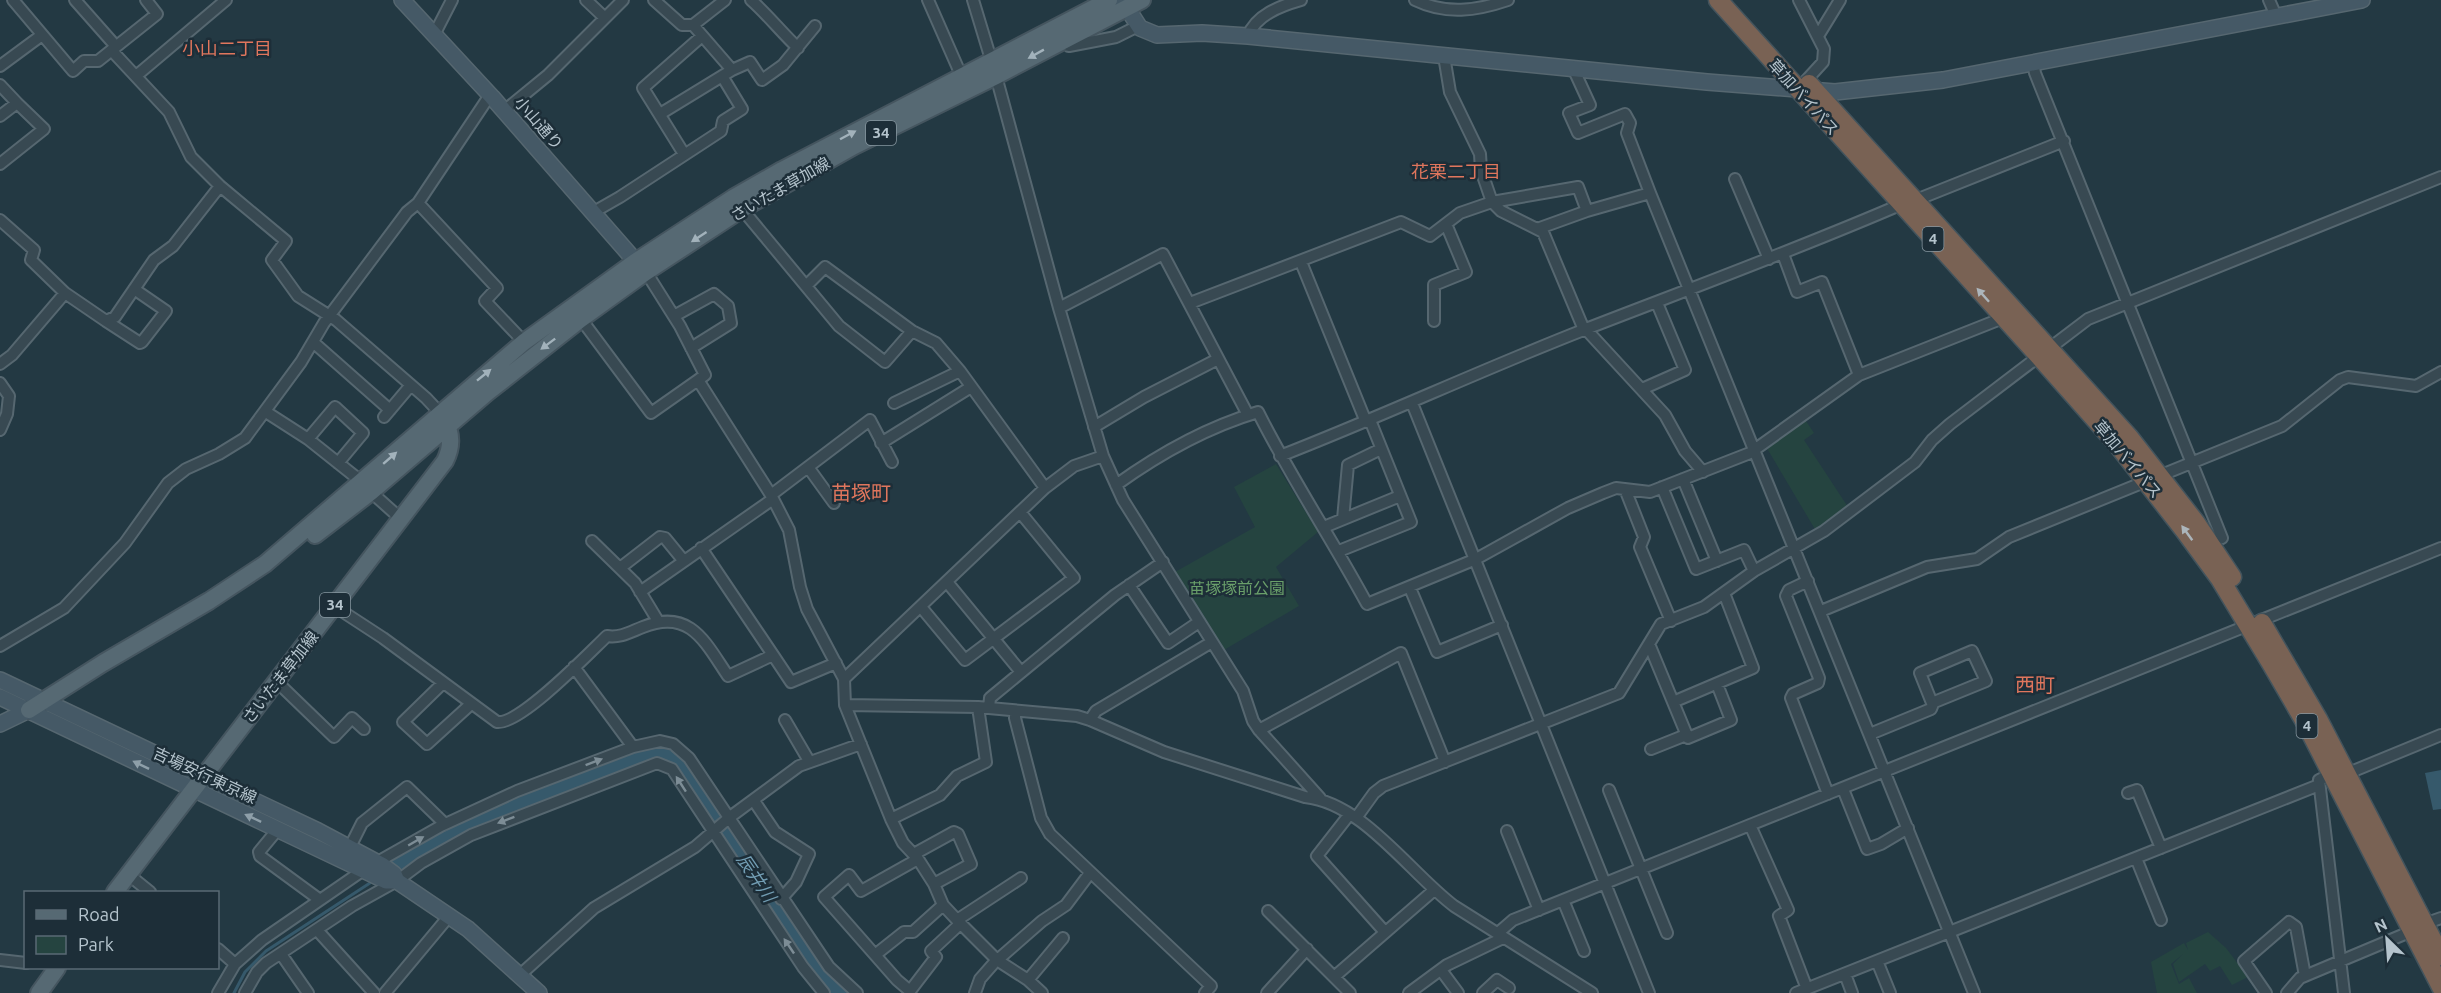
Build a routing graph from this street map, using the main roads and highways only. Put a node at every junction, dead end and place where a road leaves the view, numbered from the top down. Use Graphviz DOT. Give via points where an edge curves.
graph roads {
  1 [pos="1109,0"];
  2 [pos="1142,0"];
  3 [pos="1718,0"];
  4 [pos="1734,0"];
  5 [pos="1124,4"];
  6 [pos="993,68"];
  7 [pos="1806,87"];
  8 [pos="1909,202"];
  9 [pos="641,267"];
  10 [pos="2044,351"];
  11 [pos="444,420"];
  12 [pos="29,710"];
  13 [pos="116,891"];
  14 [pos="2426,924"];
  15 [pos="2441,956"];
  16 [pos="54,969"];
  17 [pos="2441,987"];
  18 [pos="44,991"];
  1 -- 6 [label="main road, さいたま草加線 / 34"];
  2 -- 5 [label="main road, さいたま草加線 / 34"];
  3 -- 7 [label="highway, 草加バイパス / 4"];
  4 -- 7 [label="highway, 草加バイパス / 4"];
  5 -- 6 [label="main road, さいたま草加線 / 34, one-way" via="1065,39"];
  6 -- 9 [label="main road, さいたま草加線 / 34, one-way"];
  9 -- 6 [label="main road, さいたま草加線 / 34, one-way" via="734,198 782,170 961,75"];
  7 -- 8 [label="highway, 草加バイパス / 4"];
  8 -- 10 [label="highway, 草加バイパス / 4"];
  10 -- 8 [label="highway, 草加バイパス / 4, one-way" via="2003,318"];
  9 -- 11 [label="main road, さいたま草加線 / 34, one-way" via="488,392"];
  11 -- 9 [label="main road, さいたま草加線 / 34, one-way" via="524,342"];
  10 -- 14 [label="highway, 草加バイパス / 4" via="2129,437 2152,477 2196,523 2255,623 2332,778"];
  11 -- 12 [label="main road, さいたま草加線 / 34" via="299,547 265,564"];
  11 -- 13 [label="main road, さいたま草加線 / 34" via="450,451 445,461"];
  14 -- 15 [label="highway, 草加バイパス / 4"];
  14 -- 17 [label="highway, 草加バイパス / 4"];
  16 -- 18 [label="main road"];
}
